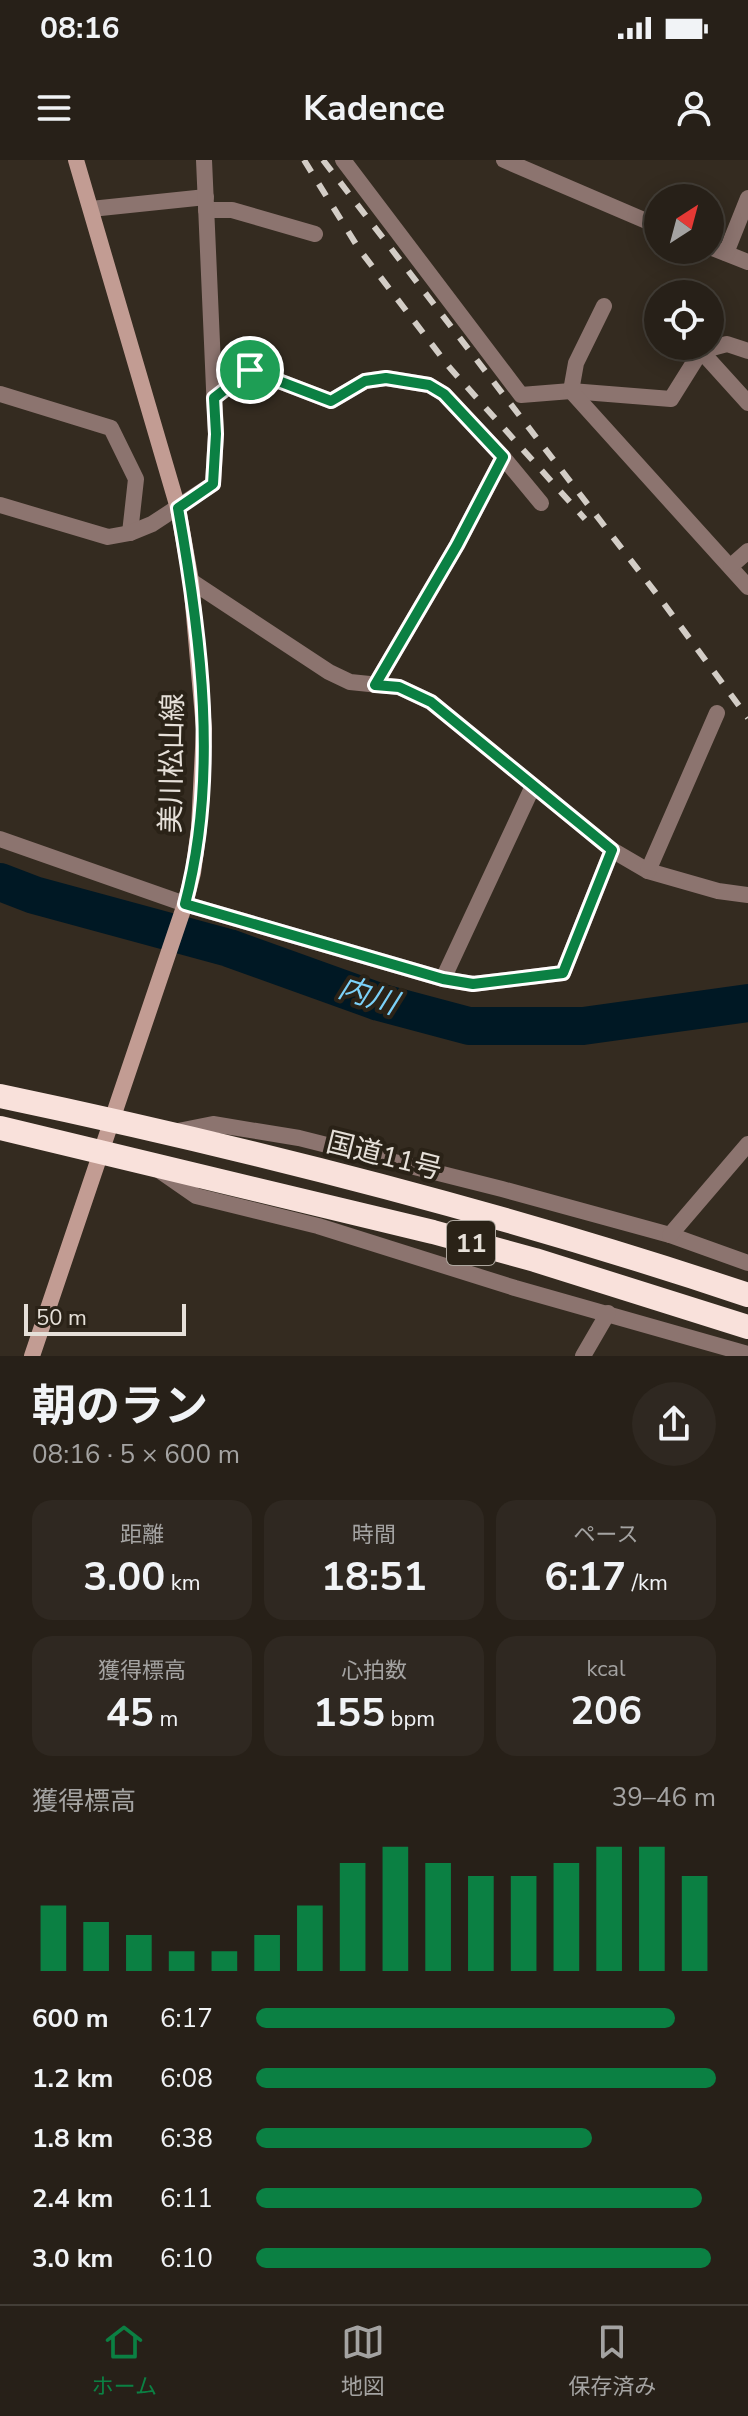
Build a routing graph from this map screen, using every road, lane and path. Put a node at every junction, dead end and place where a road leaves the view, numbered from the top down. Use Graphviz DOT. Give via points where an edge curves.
graph roads {
  1 [pos="76,160"];
  2 [pos="204,160"];
  3 [pos="343,160"];
  4 [pos="504,160"];
  5 [pos="748,198"];
  6 [pos="206,203"];
  7 [pos="91,209"];
  8 [pos="644,220"];
  9 [pos="315,234"];
  10 [pos="724,240"];
  11 [pos="724,252"];
  12 [pos="748,262"];
  13 [pos="604,306"];
  14 [pos="724,345"];
  15 [pos="748,351"];
  16 [pos="695,360"];
  17 [pos="709,360"];
  18 [pos="571,391"];
  19 [pos="0,394"];
  20 [pos="214,398"];
  21 [pos="748,403"];
  22 [pos="503,457"];
  23 [pos="541,503"];
  24 [pos="0,505"];
  25 [pos="178,508"];
  26 [pos="130,533"];
  27 [pos="748,551"];
  28 [pos="731,566"];
  29 [pos="191,581"];
  30 [pos="748,587"];
  31 [pos="375,685"];
  32 [pos="717,713"];
  33 [pos="533,786"];
  34 [pos="0,839"];
  35 [pos="612,850"];
  36 [pos="648,871"];
  37 [pos="748,895"];
  38 [pos="184,908"];
  39 [pos="443,979"];
  40 [pos="0,1096"];
  41 [pos="113,1121"];
  42 [pos="0,1128"];
  43 [pos="164,1134"];
  44 [pos="748,1144"];
  45 [pos="102,1153"];
  46 [pos="151,1164"];
  47 [pos="670,1235"];
  48 [pos="748,1263"];
  49 [pos="748,1295"];
  50 [pos="608,1313"];
  51 [pos="748,1327"];
  52 [pos="748,1354"];
  53 [pos="32,1356"];
  54 [pos="583,1356"];
  1 -- 7 [label="main road, 美川松山線"];
  2 -- 6 [label="street"];
  3 -- 18 [label="street" via="521,395"];
  4 -- 8 [label="street"];
  5 -- 10 [label="street"];
  6 -- 7 [label="street"];
  6 -- 9 [label="street"];
  6 -- 20 [label="street"];
  7 -- 25 [label="main road, 美川松山線"];
  11 -- 12 [label="street"];
  13 -- 18 [label="street" via="576,363"];
  14 -- 15 [label="street"];
  16 -- 18 [label="street" via="671,399"];
  17 -- 21 [label="street"];
  18 -- 28 [label="street"];
  19 -- 26 [label="street" via="111,428 136,479"];
  20 -- 22 [label="street" via="250,370 331,401 365,381 409,380 444,394"];
  20 -- 25 [label="street" via="213,484"];
  22 -- 23 [label="street"];
  22 -- 31 [label="street"];
  24 -- 26 [label="street" via="108,537"];
  25 -- 26 [label="street"];
  25 -- 29 [label="main road, 美川松山線"];
  27 -- 28 [label="street"];
  28 -- 30 [label="street"];
  29 -- 31 [label="street" via="329,672"];
  29 -- 38 [label="main road, 美川松山線" via="204,729 199,828"];
  31 -- 33 [label="street" via="399,687 431,702"];
  32 -- 36 [label="street"];
  33 -- 35 [label="street"];
  33 -- 39 [label="street"];
  34 -- 38 [label="street"];
  35 -- 36 [label="street"];
  35 -- 39 [label="street" via="563,973 473,984"];
  36 -- 37 [label="street"];
  38 -- 39 [label="street"];
  38 -- 41 [label="main road, 美川松山線"];
  40 -- 41 [label="highway, 国道11号 / 11"];
  41 -- 43 [label="highway, 国道11号 / 11"];
  41 -- 45 [label="main road, 美川松山線"];
  42 -- 45 [label="highway, 11"];
  43 -- 47 [label="street" via="213,1124 299,1138"];
  43 -- 49 [label="highway, 国道11号 / 11" via="467,1208"];
  44 -- 47 [label="street"];
  45 -- 46 [label="highway, 11"];
  45 -- 53 [label="main road, 美川松山線"];
  46 -- 50 [label="street" via="196,1196 318,1226"];
  46 -- 51 [label="highway, 11" via="462,1240"];
  47 -- 48 [label="street"];
  50 -- 52 [label="street"];
  50 -- 54 [label="street"];
}
